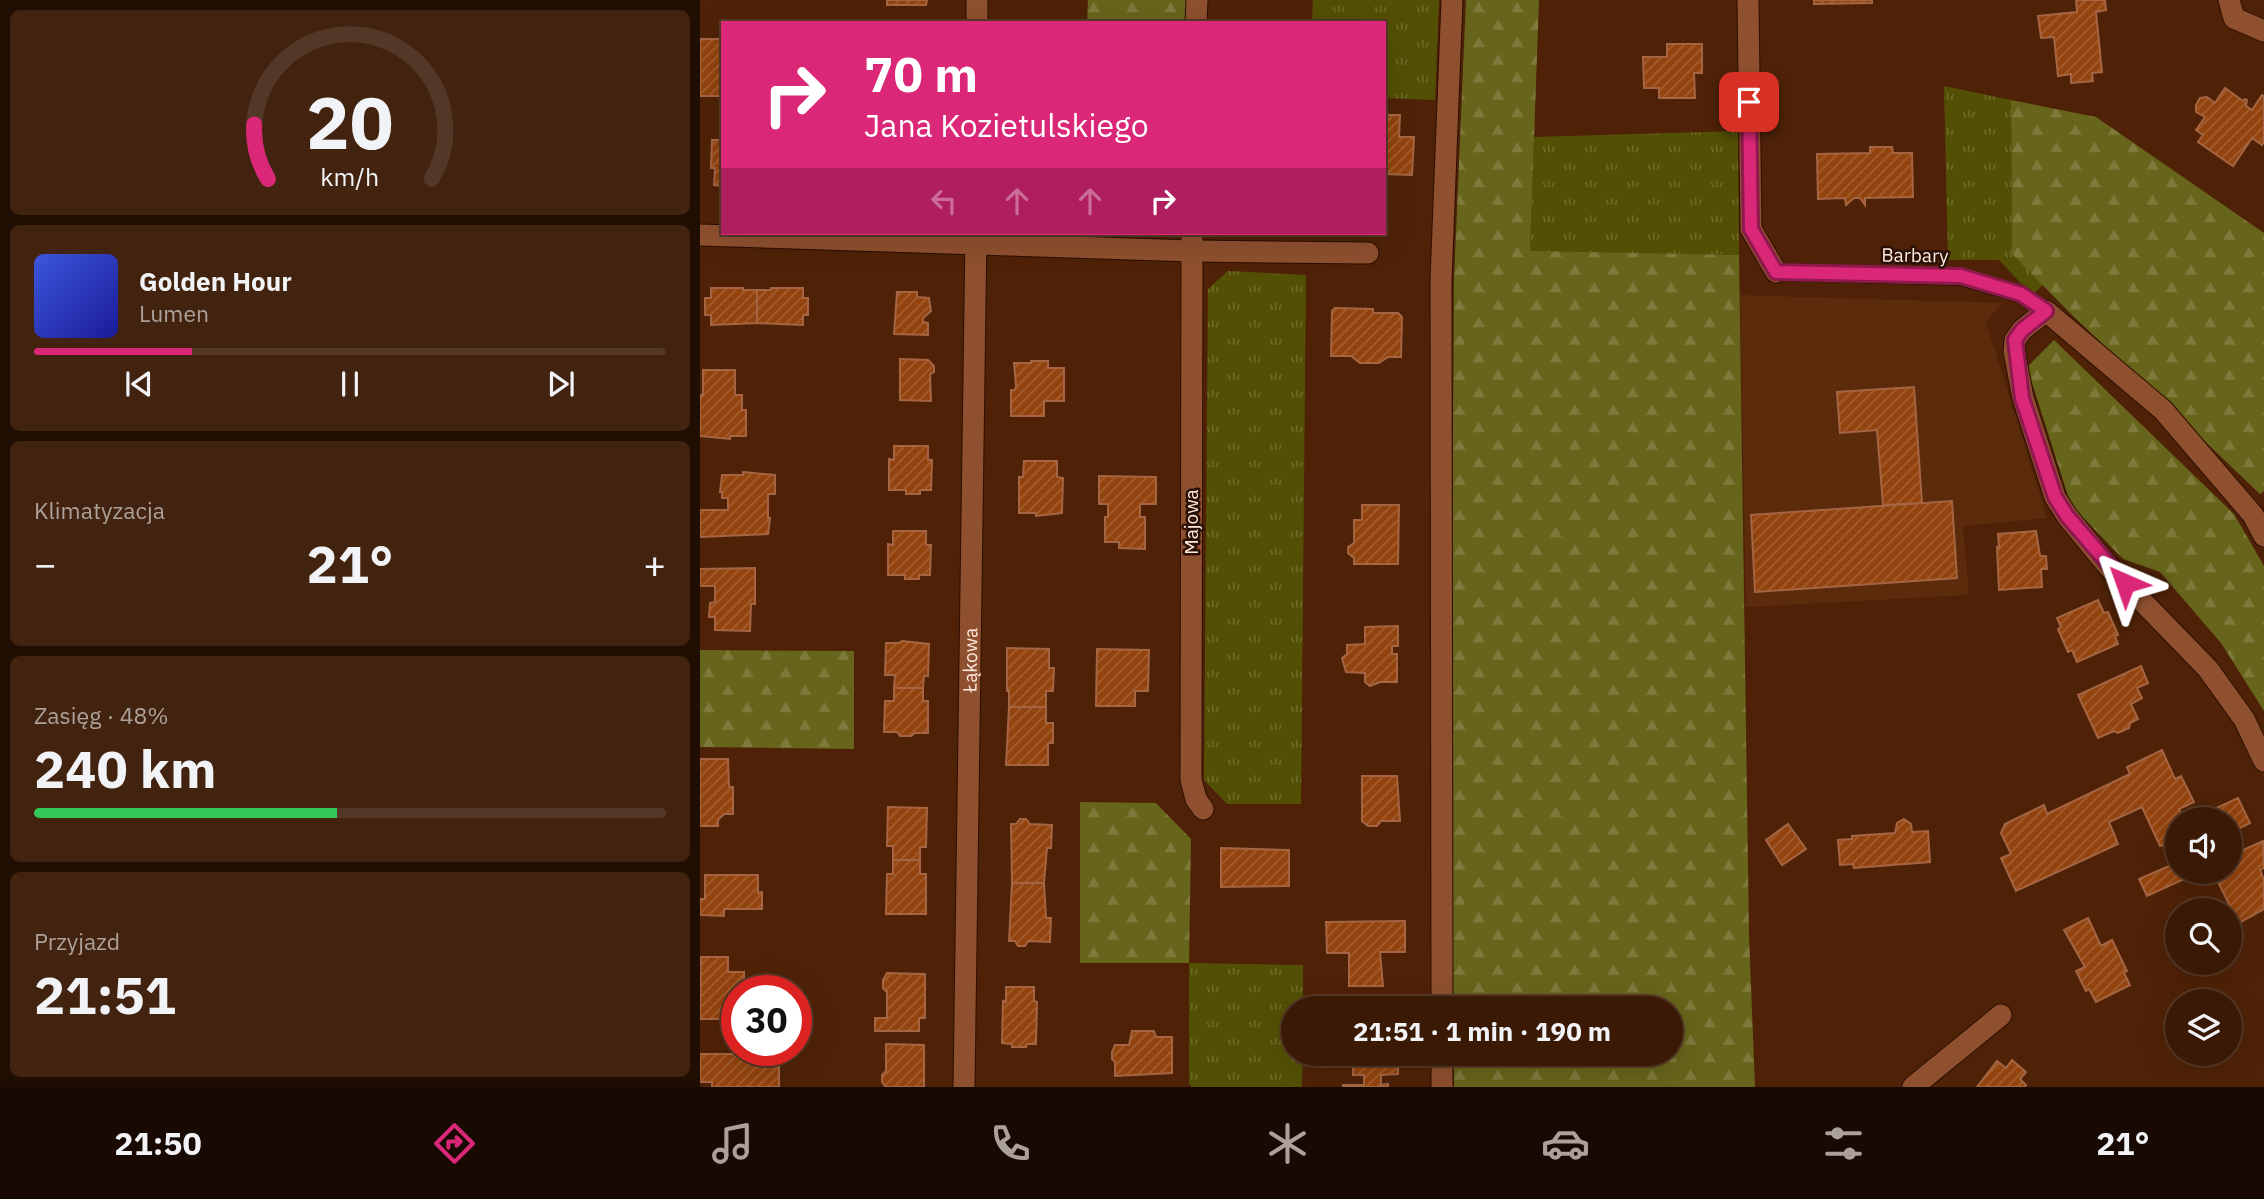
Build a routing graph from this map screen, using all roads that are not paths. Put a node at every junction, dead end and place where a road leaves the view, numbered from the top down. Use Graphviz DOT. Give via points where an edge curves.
graph roads {
  1 [pos="977,0"];
  2 [pos="1197,0"];
  3 [pos="1452,0"];
  4 [pos="1748,0"];
  5 [pos="2229,0"];
  6 [pos="977,21"];
  7 [pos="1196,21"];
  8 [pos="2264,31"];
  9 [pos="700,235"];
  10 [pos="976,239"];
  11 [pos="1192,242"];
  12 [pos="1368,253"];
  13 [pos="1776,272"];
  14 [pos="2046,311"];
  15 [pos="2264,536"];
  16 [pos="2264,761"];
  17 [pos="1203,809"];
  18 [pos="1442,996"];
  19 [pos="2001,1015"];
  20 [pos="1442,1066"];
  21 [pos="964,1087"];
  22 [pos="1442,1087"];
  23 [pos="1913,1087"];
  1 -- 6 [label="street"];
  2 -- 7 [label="street"];
  3 -- 18 [label="street" via="1441,280"];
  4 -- 13 [label="street" via="1751,229"];
  5 -- 8 [label="street" via="2234,18"];
  9 -- 10 [label="street"];
  10 -- 11 [label="street"];
  10 -- 21 [label="street, Łąkowa"];
  11 -- 12 [label="street"];
  11 -- 17 [label="street, Majowa" via="1191,780"];
  13 -- 14 [label="lane, Barbary" via="1961,276 2021,294"];
  14 -- 15 [label="street" via="2163,410 2253,515"];
  14 -- 16 [label="street" via="2022,330 2014,351 2022,398 2055,497 2108,566 2208,669 2244,719"];
  19 -- 23 [label="street"];
  20 -- 22 [label="street"];
}
